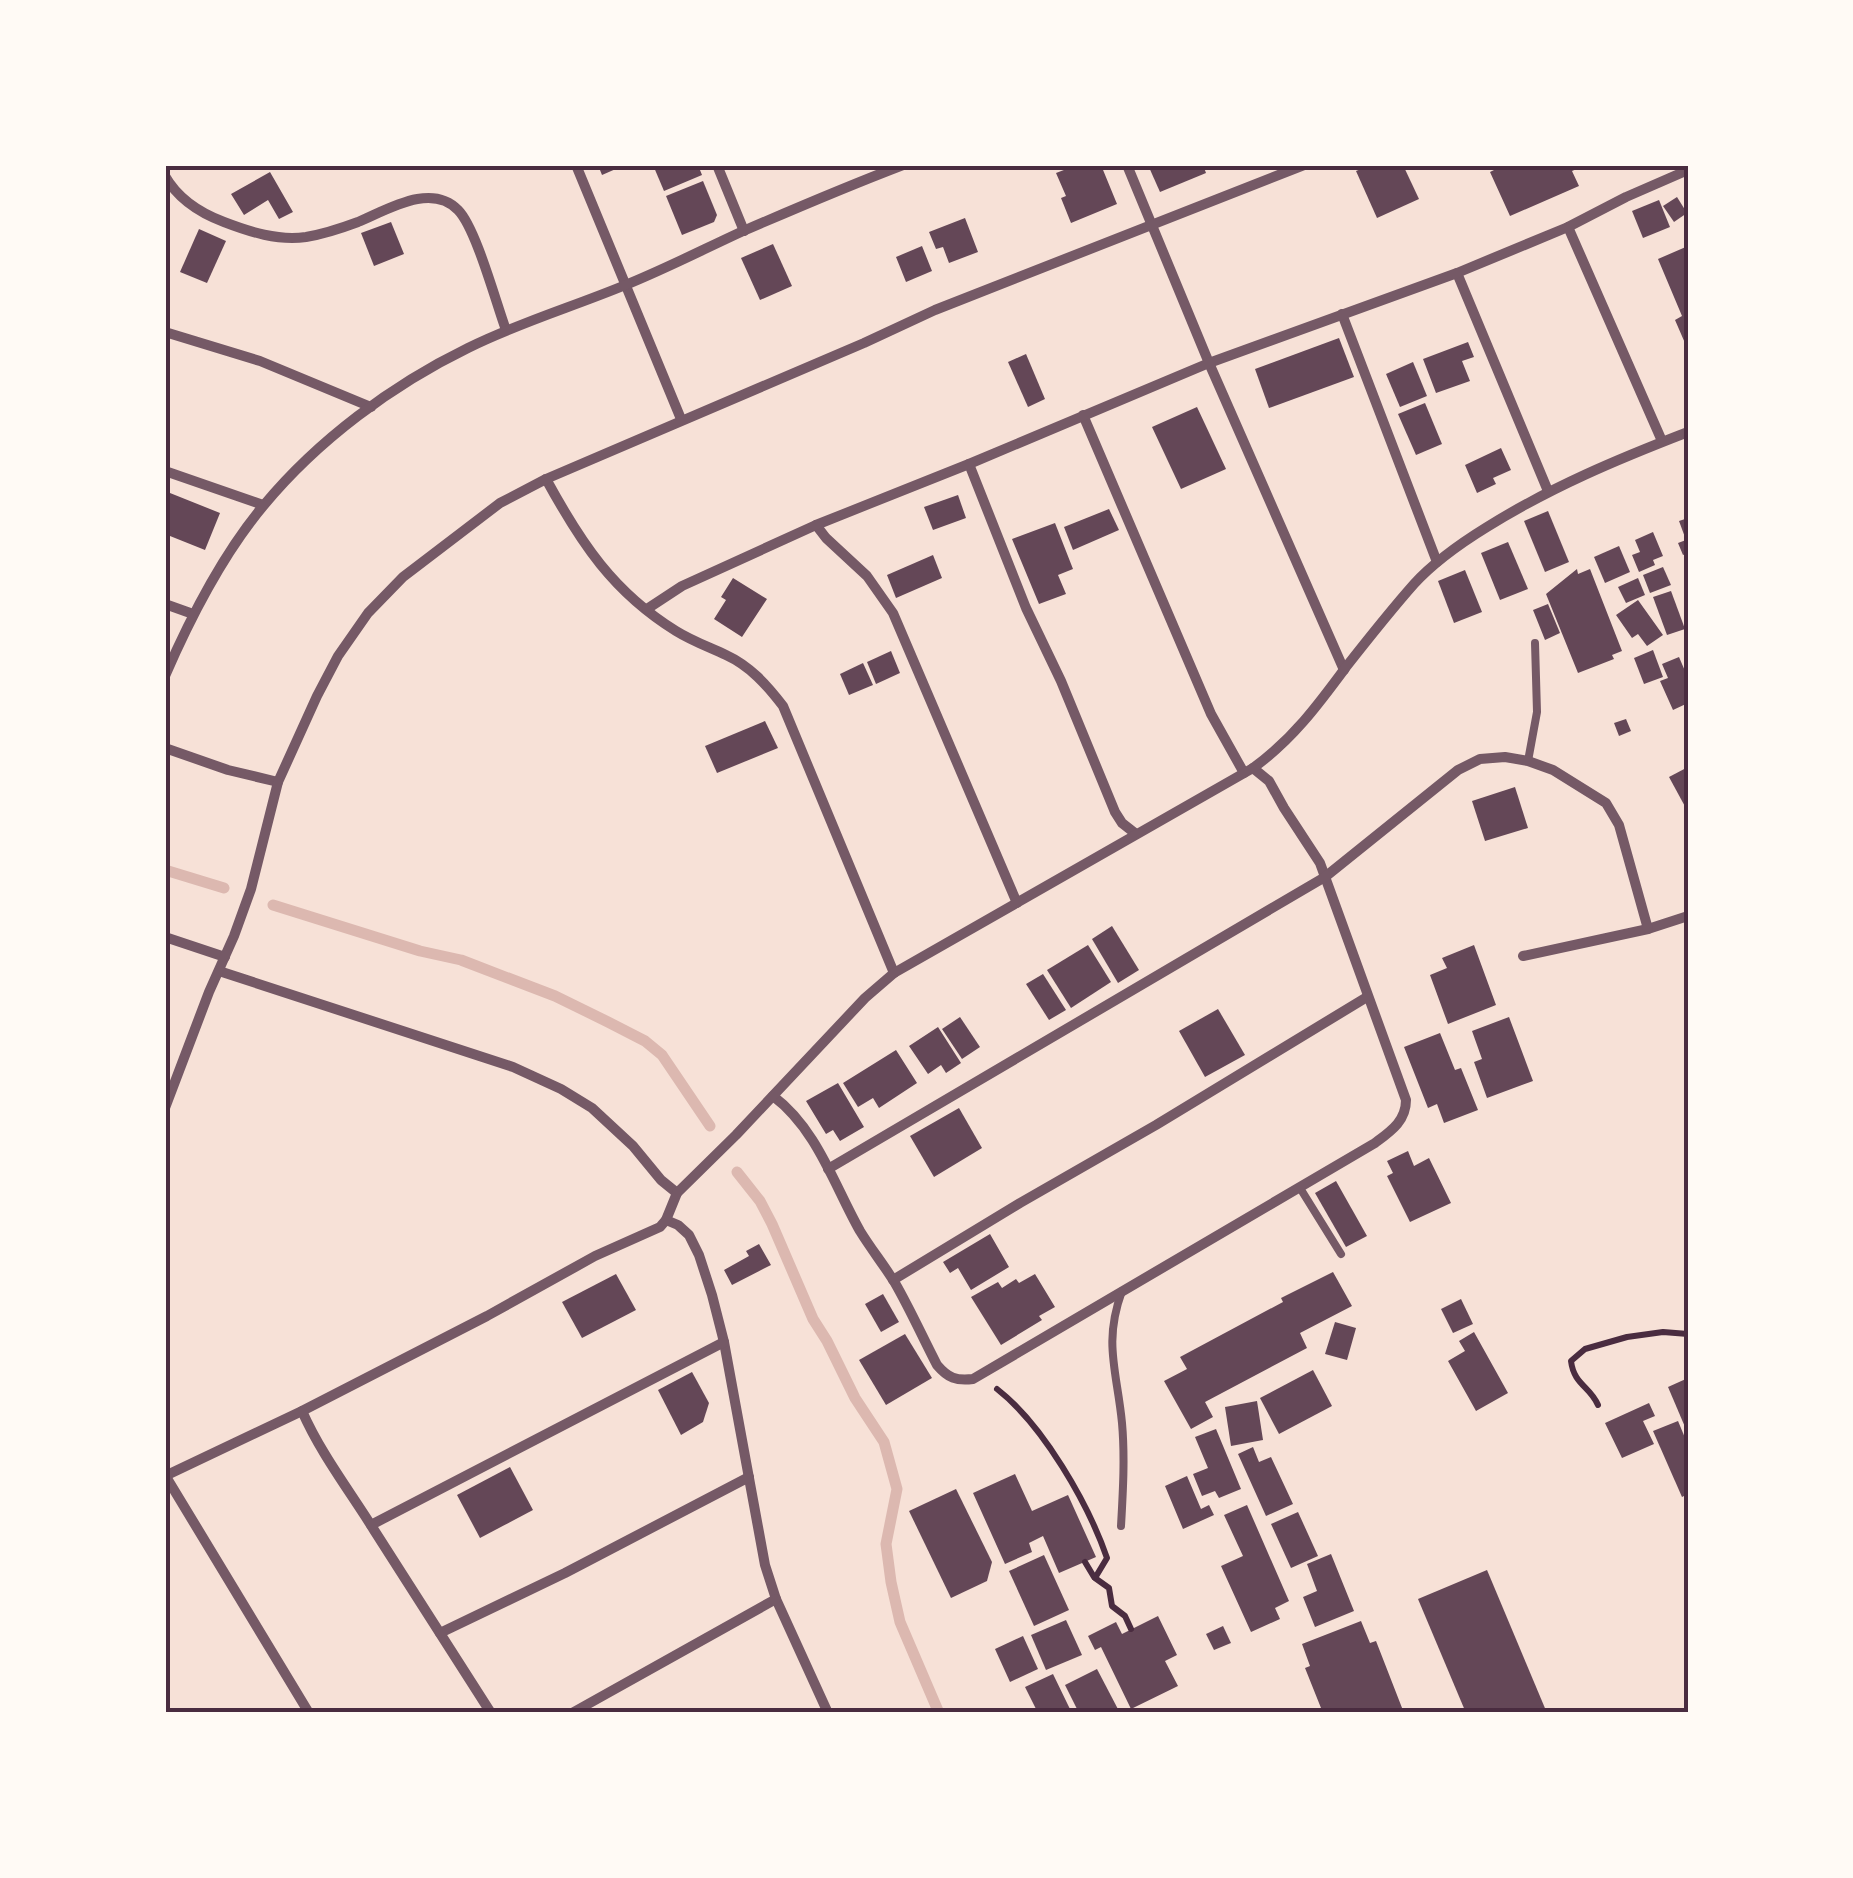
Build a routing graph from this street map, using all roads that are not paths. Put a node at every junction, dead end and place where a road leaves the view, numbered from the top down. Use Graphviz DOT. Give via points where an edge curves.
graph roads {
  1 [pos="576,165"];
  2 [pos="717,165"];
  3 [pos="858,165"];
  4 [pos="903,165"];
  5 [pos="1128,165"];
  6 [pos="1304,165"];
  7 [pos="1687,173"];
  8 [pos="165,176"];
  9 [pos="866,180"];
  10 [pos="1153,226"];
  11 [pos="1568,227"];
  12 [pos="744,231"];
  13 [pos="1457,273"];
  14 [pos="624,286"];
  15 [pos="1342,314"];
  16 [pos="506,330"];
  17 [pos="165,332"];
  18 [pos="1208,363"];
  19 [pos="372,407"];
  20 [pos="1083,416"];
  21 [pos="681,419"];
  22 [pos="1688,432"];
  23 [pos="1662,442"];
  24 [pos="969,464"];
  25 [pos="165,471"];
  26 [pos="546,479"];
  27 [pos="1548,491"];
  28 [pos="264,505"];
  29 [pos="816,524"];
  30 [pos="1438,562"];
  31 [pos="165,604"];
  32 [pos="647,609"];
  33 [pos="193,614"];
  34 [pos="1535,643"];
  35 [pos="1344,670"];
  36 [pos="165,676"];
  37 [pos="165,748"];
  38 [pos="1528,761"];
  39 [pos="1249,771"];
  40 [pos="278,782"];
  41 [pos="1136,834"];
  42 [pos="1325,878"];
  43 [pos="1017,903"];
  44 [pos="1688,916"];
  45 [pos="1648,928"];
  46 [pos="165,938"];
  47 [pos="1523,956"];
  48 [pos="225,957"];
  49 [pos="218,971"];
  50 [pos="894,973"];
  51 [pos="1367,996"];
  52 [pos="774,1096"];
  53 [pos="165,1108"];
  54 [pos="828,1169"];
  55 [pos="1300,1188"];
  56 [pos="677,1193"];
  57 [pos="666,1220"];
  58 [pos="1341,1254"];
  59 [pos="893,1280"];
  60 [pos="1122,1291"];
  61 [pos="724,1342"];
  62 [pos="302,1411"];
  63 [pos="165,1475"];
  64 [pos="749,1477"];
  65 [pos="371,1525"];
  66 [pos="1122,1526"];
  67 [pos="776,1600"];
  68 [pos="440,1633"];
  69 [pos="309,1713"];
  70 [pos="491,1713"];
  71 [pos="572,1713"];
  72 [pos="828,1713"];
  1 -- 14 [label="street"];
  2 -- 12 [label="street"];
  3 -- 9 [label="street"];
  4 -- 9 [label="street"];
  5 -- 10 [label="street"];
  6 -- 10 [label="street"];
  7 -- 11 [label="street"];
  8 -- 16 [label="street" via="209,216 286,238 321,234 408,201 433,198 456,206 468,222"];
  9 -- 12 [label="street"];
  10 -- 18 [label="street"];
  10 -- 21 [label="street" via="934,310"];
  11 -- 13 [label="street"];
  11 -- 23 [label="street"];
  12 -- 14 [label="street"];
  13 -- 15 [label="street"];
  13 -- 27 [label="street"];
  14 -- 16 [label="street"];
  14 -- 21 [label="street"];
  15 -- 18 [label="street"];
  15 -- 30 [label="street"];
  16 -- 19 [label="street"];
  17 -- 19 [label="street"];
  18 -- 20 [label="street"];
  18 -- 35 [label="street"];
  19 -- 28 [label="street"];
  20 -- 24 [label="street"];
  20 -- 39 [label="street" via="1211,714"];
  21 -- 26 [label="street"];
  22 -- 23 [label="street"];
  23 -- 27 [label="street"];
  24 -- 29 [label="street"];
  24 -- 41 [label="street" via="1115,812"];
  25 -- 28 [label="street"];
  26 -- 32 [label="street" via="575,532 610,577"];
  26 -- 40 [label="street" via="448,541 368,613 331,669"];
  27 -- 30 [label="street"];
  28 -- 33 [label="street"];
  29 -- 32 [label="street"];
  29 -- 43 [label="street" via="893,613"];
  30 -- 35 [label="street"];
  31 -- 33 [label="street"];
  32 -- 50 [label="street" via="749,669 784,706"];
  33 -- 36 [label="street"];
  34 -- 38 [label="lane" via="1536,712"];
  35 -- 39 [label="street" via="1302,727"];
  37 -- 40 [label="street"];
  38 -- 42 [label="street" via="1480,759 1458,770"];
  38 -- 45 [label="street" via="1606,803 1619,825"];
  39 -- 41 [label="street"];
  39 -- 42 [label="street" via="1269,780"];
  40 -- 48 [label="street" via="251,890"];
  41 -- 43 [label="street"];
  42 -- 51 [label="street"];
  42 -- 54 [label="street"];
  43 -- 50 [label="street"];
  44 -- 45 [label="street"];
  45 -- 47 [label="street"];
  46 -- 48 [label="street"];
  48 -- 49 [label="street"];
  49 -- 53 [label="street"];
  49 -- 56 [label="street" via="513,1067 560,1089 592,1108"];
  50 -- 52 [label="street"];
  51 -- 55 [label="street" via="1406,1110 1375,1143"];
  51 -- 59 [label="street"];
  52 -- 54 [label="street" via="798,1120"];
  52 -- 56 [label="street"];
  54 -- 59 [label="street"];
  55 -- 58 [label="lane"];
  55 -- 60 [label="street"];
  56 -- 57 [label="street"];
  57 -- 61 [label="street" via="689,1236 700,1255"];
  57 -- 62 [label="street"];
  59 -- 60 [label="street" via="938,1365 959,1381 973,1379"];
  60 -- 66 [label="lane" via="1110,1340 1124,1444"];
  61 -- 64 [label="street"];
  61 -- 65 [label="street"];
  62 -- 63 [label="street"];
  62 -- 65 [label="street"];
  63 -- 69 [label="street"];
  64 -- 67 [label="street"];
  64 -- 68 [label="street"];
  65 -- 68 [label="street"];
  67 -- 71 [label="street"];
  67 -- 72 [label="street"];
  68 -- 70 [label="street"];
}
